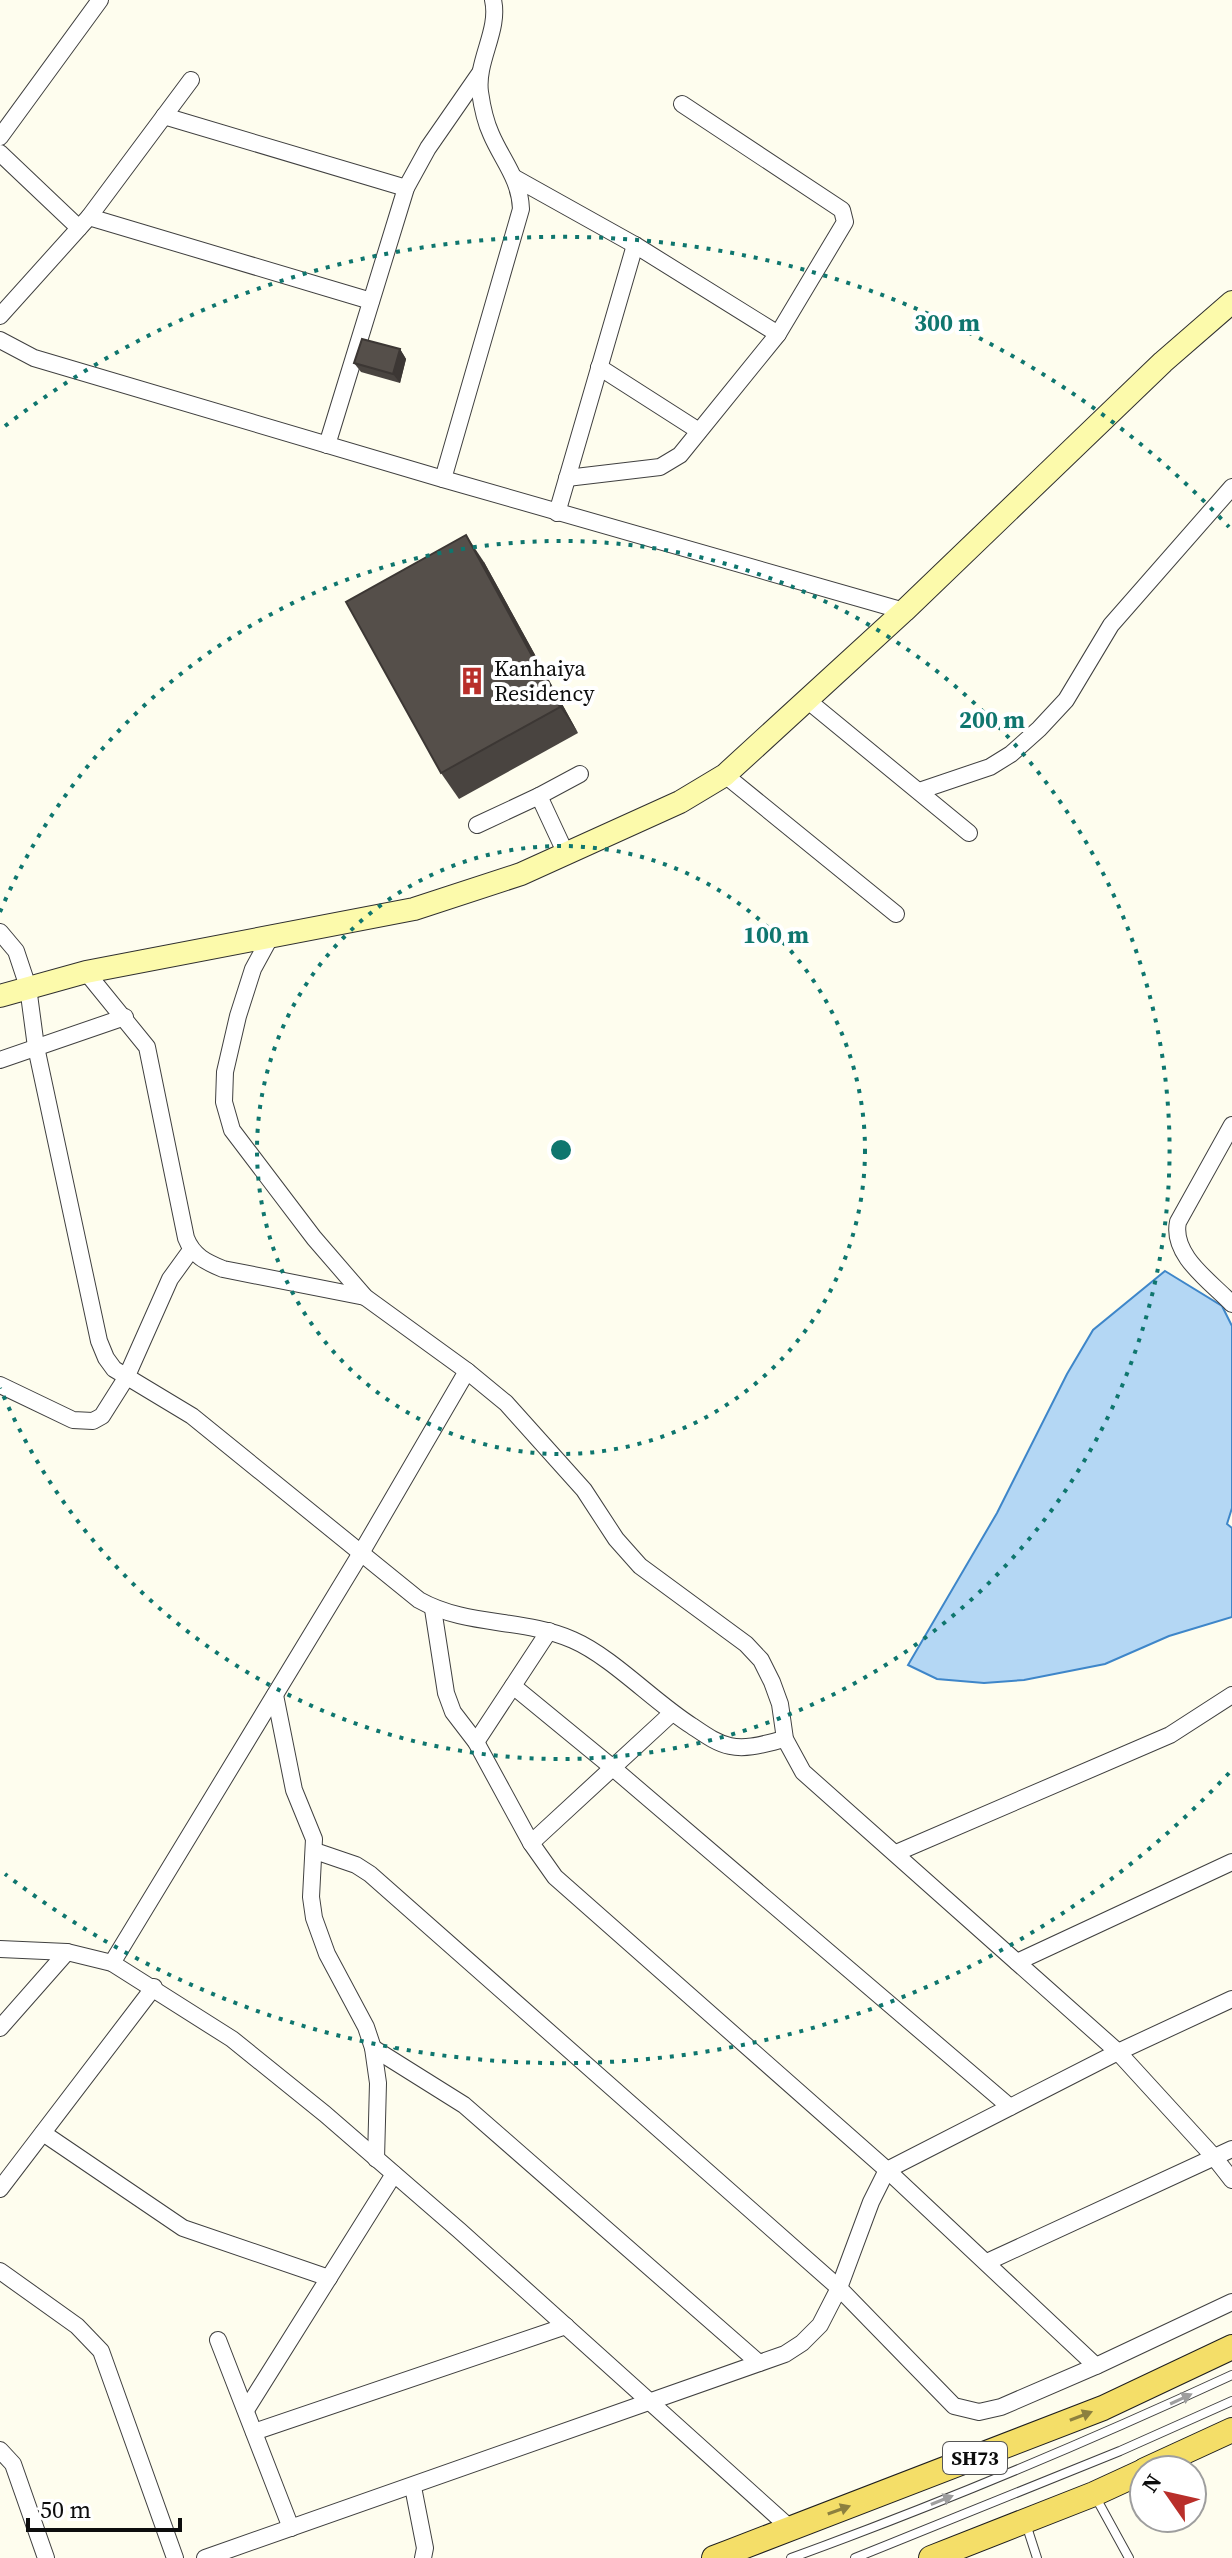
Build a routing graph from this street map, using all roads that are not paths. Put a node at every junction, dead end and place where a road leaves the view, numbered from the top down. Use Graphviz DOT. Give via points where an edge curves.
graph roads {
  1 [pos="100,0"];
  2 [pos="493,0"];
  3 [pos="480,73"];
  4 [pos="191,80"];
  5 [pos="682,104"];
  6 [pos="164,116"];
  7 [pos="0,137"];
  8 [pos="0,153"];
  9 [pos="515,178"];
  10 [pos="406,188"];
  11 [pos="84,223"];
  12 [pos="635,245"];
  13 [pos="371,301"];
  14 [pos="1232,302"];
  15 [pos="0,316"];
  16 [pos="778,334"];
  17 [pos="0,340"];
  18 [pos="599,367"];
  19 [pos="699,431"];
  20 [pos="327,445"];
  21 [pos="567,478"];
  22 [pos="443,479"];
  23 [pos="1232,487"];
  24 [pos="566,515"];
  25 [pos="904,611"];
  26 [pos="807,700"];
  27 [pos="580,774"];
  28 [pos="725,775"];
  29 [pos="919,791"];
  30 [pos="539,796"];
  31 [pos="477,825"];
  32 [pos="969,833"];
  33 [pos="566,854"];
  34 [pos="896,914"];
  35 [pos="0,932"];
  36 [pos="271,936"];
  37 [pos="86,972"];
  38 [pos="28,987"];
  39 [pos="0,996"];
  40 [pos="125,1017"];
  41 [pos="36,1047"];
  42 [pos="0,1060"];
  43 [pos="1232,1125"];
  44 [pos="191,1250"];
  45 [pos="365,1297"];
  46 [pos="1232,1304"];
  47 [pos="467,1371"];
  48 [pos="126,1378"];
  49 [pos="0,1385"];
  50 [pos="361,1553"];
  51 [pos="433,1609"];
  52 [pos="549,1631"];
  53 [pos="513,1686"];
  54 [pos="275,1695"];
  55 [pos="1232,1695"];
  56 [pos="672,1713"];
  57 [pos="785,1739"];
  58 [pos="476,1742"];
  59 [pos="613,1768"];
  60 [pos="531,1843"];
  61 [pos="315,1851"];
  62 [pos="896,1853"];
  63 [pos="1232,1862"];
  64 [pos="0,1949"];
  65 [pos="67,1952"];
  66 [pos="1017,1962"];
  67 [pos="112,1963"];
  68 [pos="154,1987"];
  69 [pos="1232,1999"];
  70 [pos="0,2028"];
  71 [pos="373,2048"];
  72 [pos="1118,2052"];
  73 [pos="1010,2107"];
  74 [pos="43,2133"];
  75 [pos="1232,2149"];
  76 [pos="1214,2157"];
  77 [pos="376,2159"];
  78 [pos="887,2170"];
  79 [pos="394,2174"];
  80 [pos="1232,2180"];
  81 [pos="0,2189"];
  82 [pos="987,2262"];
  83 [pos="0,2271"];
  84 [pos="329,2278"];
  85 [pos="839,2288"];
  86 [pos="1232,2302"];
  87 [pos="566,2326"];
  88 [pos="218,2340"];
  89 [pos="1232,2347"];
  90 [pos="759,2363"];
  91 [pos="1096,2366"];
  92 [pos="1232,2375"];
  93 [pos="650,2401"];
  94 [pos="1232,2401"];
  95 [pos="246,2410"];
  96 [pos="1232,2430"];
  97 [pos="254,2432"];
  98 [pos="0,2450"];
  99 [pos="1180,2454"];
  100 [pos="1128,2478"];
  101 [pos="413,2487"];
  102 [pos="1094,2494"];
  103 [pos="1025,2520"];
  104 [pos="291,2528"];
  105 [pos="790,2528"];
  106 [pos="46,2558"];
  107 [pos="175,2558"];
  108 [pos="205,2558"];
  109 [pos="423,2558"];
  110 [pos="714,2558"];
  111 [pos="791,2558"];
  112 [pos="855,2558"];
  113 [pos="931,2558"];
  114 [pos="1037,2558"];
  115 [pos="1129,2558"];
  1 -- 7 [label="street"];
  2 -- 3 [label="street"];
  3 -- 9 [label="street" via="491,135"];
  3 -- 10 [label="street"];
  4 -- 6 [label="street"];
  5 -- 16 [label="street" via="845,216 843,228"];
  6 -- 10 [label="street"];
  6 -- 11 [label="street"];
  8 -- 11 [label="street"];
  9 -- 12 [label="street"];
  9 -- 22 [label="street" via="518,224"];
  10 -- 13 [label="street"];
  11 -- 13 [label="street"];
  11 -- 15 [label="street"];
  12 -- 16 [label="street"];
  12 -- 18 [label="street"];
  13 -- 20 [label="street"];
  14 -- 25 [label="street"];
  16 -- 19 [label="street"];
  17 -- 20 [label="street" via="34,358"];
  18 -- 19 [label="street"];
  18 -- 21 [label="street"];
  19 -- 21 [label="street" via="680,455 660,467"];
  20 -- 22 [label="street"];
  21 -- 24 [label="street"];
  22 -- 24 [label="street"];
  23 -- 29 [label="street" via="1111,625 1066,700 1039,729 990,767"];
  24 -- 25 [label="street"];
  25 -- 26 [label="street"];
  26 -- 28 [label="street"];
  26 -- 29 [label="street"];
  27 -- 30 [label="street"];
  28 -- 33 [label="street" via="680,802"];
  28 -- 34 [label="street"];
  29 -- 32 [label="street"];
  30 -- 31 [label="street"];
  30 -- 33 [label="street"];
  33 -- 36 [label="street" via="414,909"];
  35 -- 38 [label="street" via="16,951"];
  36 -- 37 [label="street"];
  36 -- 45 [label="street" via="253,969 238,1016 224,1102 232,1130"];
  37 -- 38 [label="street"];
  37 -- 40 [label="street"];
  38 -- 39 [label="street"];
  38 -- 41 [label="street"];
  40 -- 41 [label="street"];
  40 -- 44 [label="street" via="153,1064"];
  41 -- 42 [label="street"];
  41 -- 48 [label="street" via="99,1341 106,1358"];
  43 -- 46 [label="street" via="1175,1234 1182,1252"];
  44 -- 45 [label="street" via="223,1269"];
  44 -- 48 [label="street" via="170,1279"];
  45 -- 47 [label="street"];
  47 -- 50 [label="street"];
  47 -- 57 [label="street" via="506,1403 584,1490 640,1566 761,1660 780,1704"];
  48 -- 49 [label="street" via="102,1416 93,1421 73,1420"];
  48 -- 50 [label="street" via="192,1416"];
  50 -- 51 [label="street"];
  50 -- 54 [label="street"];
  51 -- 52 [label="street"];
  51 -- 58 [label="street" via="446,1693"];
  52 -- 53 [label="street"];
  52 -- 56 [label="street" via="596,1653"];
  53 -- 58 [label="street"];
  53 -- 59 [label="street"];
  54 -- 61 [label="street" via="294,1790"];
  54 -- 67 [label="street"];
  55 -- 62 [label="street" via="1170,1735"];
  56 -- 57 [label="street" via="731,1746"];
  56 -- 59 [label="street"];
  57 -- 62 [label="street" via="803,1772"];
  58 -- 60 [label="street"];
  59 -- 60 [label="street"];
  59 -- 73 [label="street"];
  60 -- 78 [label="street" via="555,1877"];
  61 -- 71 [label="street" via="314,1918"];
  61 -- 85 [label="street" via="370,1874"];
  62 -- 66 [label="street"];
  63 -- 66 [label="street"];
  64 -- 65 [label="street"];
  65 -- 67 [label="street"];
  65 -- 70 [label="street"];
  66 -- 72 [label="street"];
  67 -- 68 [label="street"];
  68 -- 74 [label="street"];
  68 -- 77 [label="street" via="232,2039"];
  69 -- 72 [label="street"];
  71 -- 77 [label="street" via="378,2083"];
  71 -- 90 [label="street" via="464,2105"];
  72 -- 73 [label="street"];
  72 -- 76 [label="street"];
  73 -- 78 [label="street"];
  74 -- 81 [label="street"];
  74 -- 84 [label="street" via="183,2228"];
  75 -- 76 [label="street"];
  76 -- 80 [label="street"];
  76 -- 82 [label="street"];
  77 -- 79 [label="street"];
  78 -- 82 [label="street"];
  78 -- 85 [label="street"];
  79 -- 84 [label="street"];
  79 -- 87 [label="street"];
  82 -- 91 [label="street"];
  83 -- 107 [label="street" via="77,2326 101,2351"];
  84 -- 95 [label="street"];
  85 -- 90 [label="street" via="820,2325 802,2343"];
  85 -- 91 [label="street" via="946,2399 964,2410 1001,2407"];
  86 -- 91 [label="street"];
  87 -- 93 [label="street"];
  87 -- 97 [label="street"];
  88 -- 95 [label="street"];
  105 -- 89 [label="main road, SH73, one-way" via="1103,2408"];
  90 -- 93 [label="street"];
  111 -- 92 [label="lane, one-way" via="1114,2430"];
  93 -- 101 [label="street"];
  93 -- 105 [label="street"];
  94 -- 112 [label="lane"];
  95 -- 97 [label="street"];
  96 -- 99 [label="main road"];
  97 -- 104 [label="street"];
  98 -- 106 [label="street" via="13,2464"];
  100 -- 102 [label="main road"];
  101 -- 104 [label="street"];
  101 -- 109 [label="street"];
  102 -- 103 [label="main road"];
  102 -- 115 [label="lane"];
  103 -- 113 [label="main road"];
  103 -- 114 [label="lane"];
  104 -- 108 [label="street"];
  105 -- 110 [label="main road, SH73"];
}
